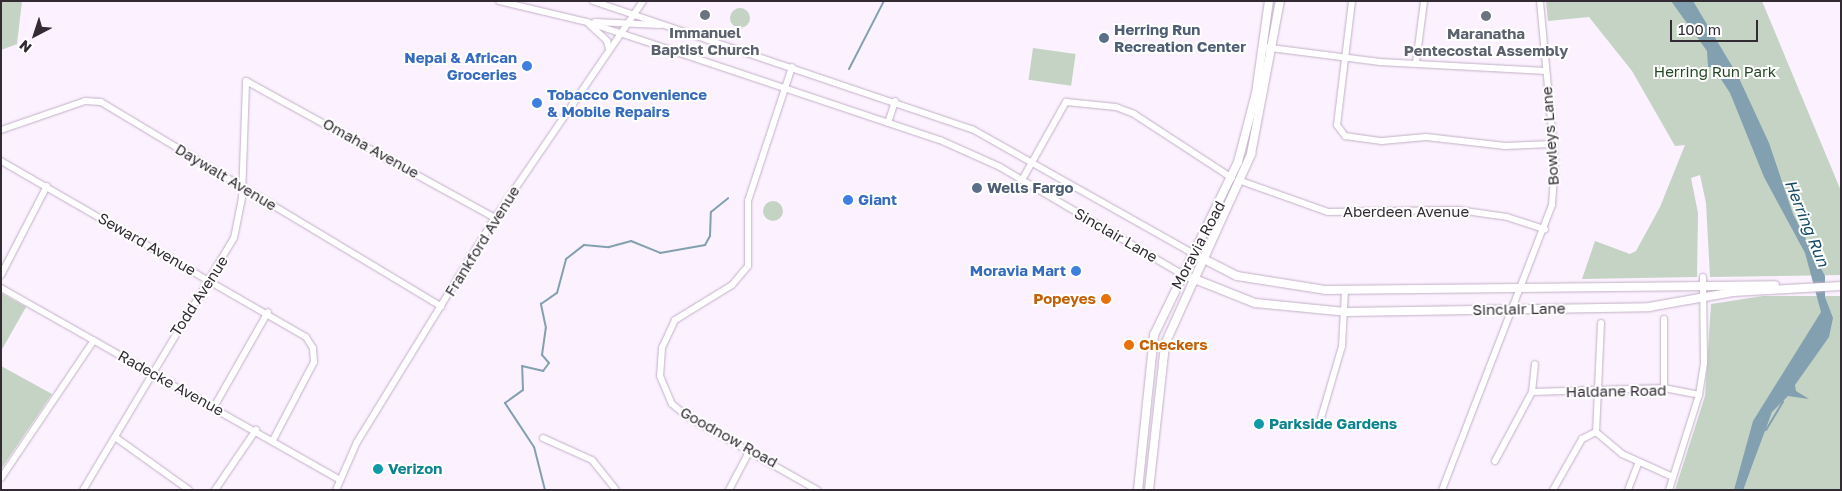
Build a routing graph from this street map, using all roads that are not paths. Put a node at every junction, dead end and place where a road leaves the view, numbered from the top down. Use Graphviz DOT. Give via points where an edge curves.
graph roads {
  1 [pos="499,1"];
  2 [pos="594,1"];
  3 [pos="643,1"];
  4 [pos="1269,1"];
  5 [pos="1280,1"];
  6 [pos="1352,1"];
  7 [pos="1424,1"];
  8 [pos="1540,1"];
  9 [pos="537,5"];
  10 [pos="634,14"];
  11 [pos="587,22"];
  12 [pos="627,24"];
  13 [pos="666,25"];
  14 [pos="620,33"];
  15 [pos="1262,47"];
  16 [pos="609,49"];
  17 [pos="1274,50"];
  18 [pos="1344,59"];
  19 [pos="1416,63"];
  20 [pos="792,67"];
  21 [pos="1546,70"];
  22 [pos="246,81"];
  23 [pos="785,89"];
  24 [pos="894,101"];
  25 [pos="888,122"];
  26 [pos="1,130"];
  27 [pos="1552,144"];
  28 [pos="1033,159"];
  29 [pos="1,161"];
  30 [pos="1232,178"];
  31 [pos="1022,180"];
  32 [pos="1241,181"];
  33 [pos="48,186"];
  34 [pos="242,188"];
  35 [pos="495,218"];
  36 [pos="1545,230"];
  37 [pos="1194,254"];
  38 [pos="1202,259"];
  39 [pos="1182,274"];
  40 [pos="1,275"];
  41 [pos="1193,280"];
  42 [pos="1703,280"];
  43 [pos="211,281"];
  44 [pos="1789,286"];
  45 [pos="1841,286"];
  46 [pos="1,288"];
  47 [pos="1521,288"];
  48 [pos="1345,290"];
  49 [pos="1704,297"];
  50 [pos="441,306"];
  51 [pos="1514,309"];
  52 [pos="268,312"];
  53 [pos="1346,312"];
  54 [pos="1664,319"];
  55 [pos="1601,323"];
  56 [pos="94,340"];
  57 [pos="1535,364"];
  58 [pos="153,372"];
  59 [pos="1664,388"];
  60 [pos="1600,390"];
  61 [pos="1532,392"];
  62 [pos="1699,395"];
  63 [pos="214,407"];
  64 [pos="1321,418"];
  65 [pos="256,430"];
  66 [pos="1596,432"];
  67 [pos="115,437"];
  68 [pos="543,438"];
  69 [pos="272,440"];
  70 [pos="750,450"];
  71 [pos="1495,461"];
  72 [pos="1639,462"];
  73 [pos="1673,477"];
  74 [pos="1,478"];
  75 [pos="340,480"];
  76 [pos="83,490"];
  77 [pos="189,490"];
  78 [pos="215,490"];
  79 [pos="336,490"];
  80 [pos="616,490"];
  81 [pos="729,490"];
  82 [pos="818,490"];
  83 [pos="1138,490"];
  84 [pos="1149,490"];
  85 [pos="1442,490"];
  86 [pos="1553,490"];
  87 [pos="1628,490"];
  88 [pos="1669,490"];
  1 -- 9 [label="street, Sinclair Lane"];
  2 -- 10 [label="street, Sinclair Lane"];
  3 -- 10 [label="street, Frankford Avenue"];
  4 -- 15 [label="main road, Moravia Road"];
  5 -- 17 [label="main road, Moravia Road"];
  6 -- 18 [label="street"];
  7 -- 19 [label="street"];
  8 -- 21 [label="street, Bowleys Lane"];
  9 -- 11 [label="street, Sinclair Lane"];
  10 -- 12 [label="street, Frankford Avenue"];
  10 -- 13 [label="street, Sinclair Lane"];
  11 -- 12 [label="street"];
  11 -- 14 [label="street, Sinclair Lane"];
  11 -- 16 [label="street" via="607,41"];
  12 -- 13 [label="street"];
  12 -- 14 [label="street, Frankford Avenue"];
  13 -- 20 [label="street, Sinclair Lane"];
  14 -- 16 [label="street, Frankford Avenue"];
  14 -- 23 [label="street, Sinclair Lane"];
  15 -- 17 [label="street"];
  15 -- 30 [label="main road, Moravia Road" via="1252,113"];
  16 -- 35 [label="street, Frankford Avenue"];
  17 -- 18 [label="street"];
  17 -- 32 [label="main road, Moravia Road" via="1259,124"];
  18 -- 19 [label="street"];
  18 -- 27 [label="street" via="1337,116 1339,130 1356,140 1426,137 1506,146"];
  19 -- 21 [label="street" via="1510,72"];
  20 -- 23 [label="street, Goodnow Road"];
  20 -- 24 [label="street, Sinclair Lane"];
  21 -- 27 [label="street, Bowleys Lane"];
  22 -- 34 [label="street, Todd Avenue"];
  22 -- 35 [label="street, Omaha Avenue"];
  23 -- 25 [label="street, Sinclair Lane"];
  23 -- 70 [label="street, Goodnow Road" via="748,202 748,266 732,285 675,320 660,363 663,386 672,404"];
  24 -- 25 [label="street"];
  24 -- 28 [label="street, Sinclair Lane" via="964,126"];
  25 -- 31 [label="street, Sinclair Lane" via="967,151"];
  26 -- 34 [label="street, Daywalt Avenue" via="85,101 101,102"];
  27 -- 36 [label="street, Bowleys Lane" via="1555,192"];
  28 -- 30 [label="street" via="1066,102 1081,103 1116,108 1148,121"];
  28 -- 31 [label="street"];
  28 -- 37 [label="street, Sinclair Lane"];
  29 -- 33 [label="street, Seward Avenue"];
  30 -- 37 [label="main road, Moravia Road"];
  31 -- 39 [label="street, Sinclair Lane"];
  32 -- 36 [label="street, Aberdeen Avenue" via="1328,212 1458,210 1507,217"];
  32 -- 38 [label="main road, Moravia Road"];
  33 -- 40 [label="street"];
  33 -- 43 [label="street, Seward Avenue"];
  34 -- 43 [label="street, Todd Avenue" via="234,238"];
  34 -- 50 [label="street, Daywalt Avenue"];
  35 -- 50 [label="street, Frankford Avenue"];
  36 -- 47 [label="street, Bowleys Lane"];
  37 -- 38 [label="main road, Sinclair Lane"];
  37 -- 39 [label="main road, Moravia Road"];
  38 -- 41 [label="main road, Moravia Road"];
  38 -- 48 [label="main road, Sinclair Lane" via="1227,273 1255,280"];
  39 -- 41 [label="main road, Sinclair Lane"];
  39 -- 83 [label="main road, Moravia Road" via="1159,318 1150,352"];
  41 -- 53 [label="main road, Sinclair Lane" via="1255,303"];
  41 -- 84 [label="main road, Moravia Road" via="1168,331 1160,364"];
  42 -- 44 [label="main road, Sinclair Lane"];
  42 -- 47 [label="main road, Sinclair Lane"];
  42 -- 49 [label="street"];
  43 -- 52 [label="street, Seward Avenue"];
  43 -- 58 [label="street, Todd Avenue"];
  44 -- 45 [label="main road, Sinclair Lane"];
  44 -- 49 [label="main road, Sinclair Lane"];
  46 -- 56 [label="street, Radecke Avenue"];
  47 -- 48 [label="main road, Sinclair Lane"];
  47 -- 51 [label="street, Bowleys Lane"];
  48 -- 53 [label="street"];
  49 -- 51 [label="main road, Sinclair Lane" via="1649,307"];
  49 -- 62 [label="street"];
  50 -- 75 [label="street, Frankford Avenue" via="357,442"];
  51 -- 53 [label="main road, Sinclair Lane"];
  51 -- 85 [label="street, Bowleys Lane"];
  52 -- 63 [label="street"];
  52 -- 69 [label="street, Seward Avenue" via="300,332 313,348 311,369"];
  53 -- 64 [label="street" via="1339,362"];
  54 -- 59 [label="street"];
  55 -- 60 [label="street"];
  56 -- 58 [label="street, Radecke Avenue"];
  56 -- 74 [label="street"];
  57 -- 61 [label="street"];
  58 -- 63 [label="street, Radecke Avenue"];
  58 -- 67 [label="street, Todd Avenue"];
  59 -- 60 [label="street, Haldane Road"];
  59 -- 62 [label="street, Haldane Road"];
  60 -- 61 [label="street, Haldane Road"];
  60 -- 66 [label="street"];
  61 -- 71 [label="street"];
  62 -- 73 [label="street"];
  63 -- 65 [label="street, Radecke Avenue"];
  65 -- 69 [label="street, Radecke Avenue"];
  65 -- 78 [label="street"];
  66 -- 72 [label="street"];
  66 -- 86 [label="street" via="1582,439"];
  67 -- 76 [label="street, Todd Avenue"];
  67 -- 77 [label="street"];
  68 -- 80 [label="street" via="592,460"];
  69 -- 75 [label="street, Radecke Avenue"];
  70 -- 81 [label="street"];
  70 -- 82 [label="street, Goodnow Road"];
  72 -- 73 [label="street"];
  72 -- 87 [label="street"];
  73 -- 88 [label="street"];
  75 -- 79 [label="street, Frankford Avenue"];
}
